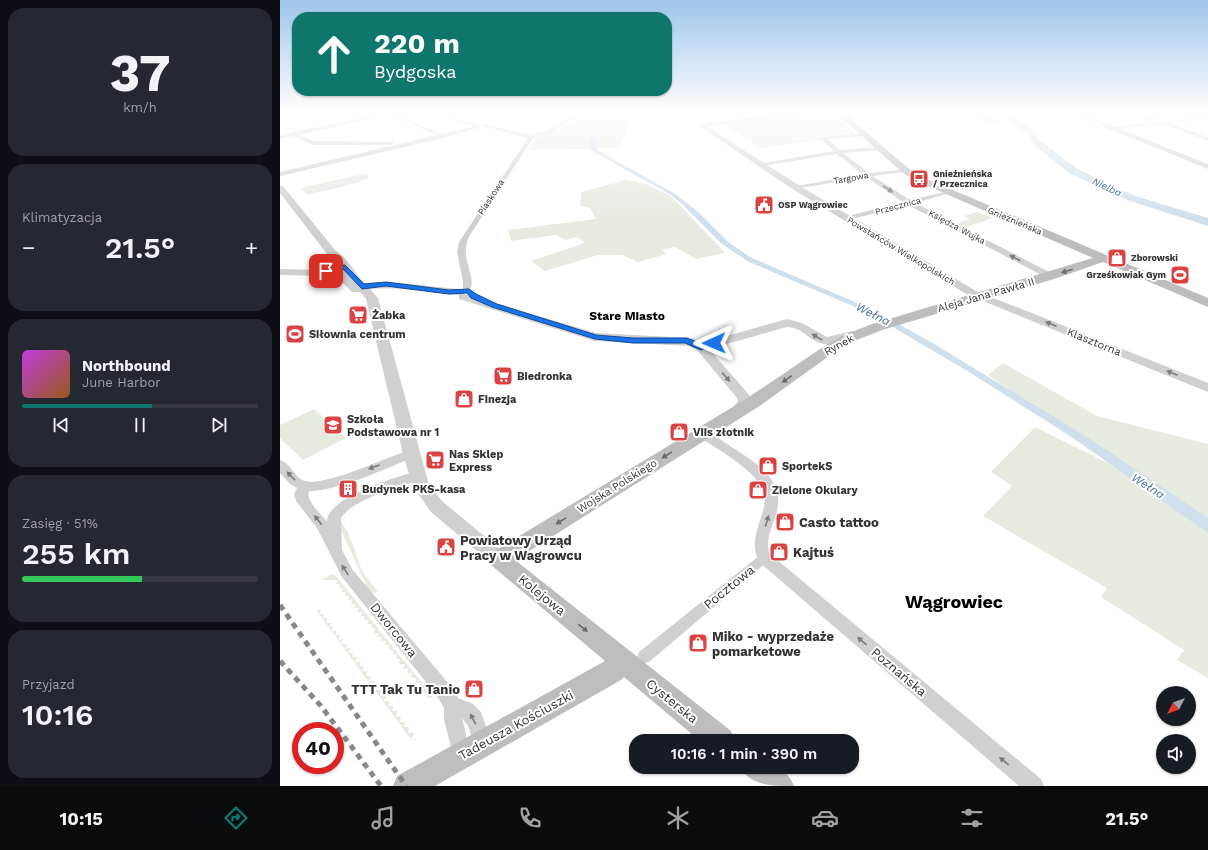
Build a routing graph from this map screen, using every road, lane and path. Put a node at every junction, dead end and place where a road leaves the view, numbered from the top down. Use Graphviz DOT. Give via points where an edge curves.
graph roads {
  1 [pos="390,149"];
  2 [pos="524,149"];
  3 [pos="737,149"];
  4 [pos="834,149"];
  5 [pos="871,149"];
  6 [pos="879,149"];
  7 [pos="1163,149"];
  8 [pos="838,152"];
  9 [pos="760,164"];
  10 [pos="1208,166"];
  11 [pos="906,170"];
  12 [pos="280,174"];
  13 [pos="866,175"];
  14 [pos="280,188"];
  15 [pos="797,188"];
  16 [pos="948,192"];
  17 [pos="910,203"];
  18 [pos="847,219"];
  19 [pos="331,252"];
  20 [pos="1104,258"];
  21 [pos="346,269"];
  22 [pos="280,272"];
  23 [pos="335,272"];
  24 [pos="324,273"];
  25 [pos="1050,276"];
  26 [pos="363,291"];
  27 [pos="464,294"];
  28 [pos="981,296"];
  29 [pos="1208,303"];
  30 [pos="873,328"];
  31 [pos="701,347"];
  32 [pos="1208,388"];
  33 [pos="736,413"];
  34 [pos="703,434"];
  35 [pos="411,454"];
  36 [pos="280,464"];
  37 [pos="417,476"];
  38 [pos="304,486"];
  39 [pos="337,554"];
  40 [pos="764,558"];
  41 [pos="499,559"];
  42 [pos="633,659"];
  43 [pos="713,734"];
  44 [pos="473,750"];
  45 [pos="764,774"];
  46 [pos="407,786"];
  47 [pos="780,786"];
  48 [pos="1034,786"];
  1 -- 12 [label="street"];
  2 -- 27 [label="street, Piaskowa" via="463,242 463,269 468,283"];
  3 -- 9 [label="street, Powstańców Wielkopolskich"];
  4 -- 8 [label="street, Księdza Wujka"];
  5 -- 8 [label="street"];
  6 -- 11 [label="main road, Gnieźnieńska"];
  7 -- 10 [label="street"];
  8 -- 9 [label="street"];
  8 -- 13 [label="street, Księdza Wujka"];
  9 -- 15 [label="street, Powstańców Wielkopolskich"];
  11 -- 13 [label="street, Targowa"];
  11 -- 16 [label="main road, Gnieźnieńska" via="919,180"];
  13 -- 15 [label="street, Targowa"];
  13 -- 17 [label="street, Księdza Wujka, one-way"];
  14 -- 19 [label="street, Kolejowa"];
  15 -- 18 [label="street, Powstańców Wielkopolskich"];
  16 -- 17 [label="street, Przecznica"];
  16 -- 20 [label="main road, Gnieźnieńska"];
  17 -- 18 [label="street, Przecznica"];
  25 -- 17 [label="street, Księdza Wujka, one-way"];
  18 -- 28 [label="street, Powstańców Wielkopolskich"];
  19 -- 21 [label="street, Kolejowa" via="341,259"];
  19 -- 23 [label="street" via="335,261"];
  20 -- 25 [label="main road, Aleja Jana Pawła II, one-way"];
  20 -- 29 [label="main road, Gnieźnieńska"];
  21 -- 23 [label="street"];
  21 -- 26 [label="street, Kolejowa"];
  22 -- 24 [label="street"];
  23 -- 24 [label="street, Kolejowa" via="327,277"];
  23 -- 26 [label="street, Kolejowa"];
  25 -- 28 [label="main road, Aleja Jana Pawła II"];
  26 -- 27 [label="street" via="397,286"];
  26 -- 35 [label="street, Kolejowa" via="375,311"];
  27 -- 31 [label="street" via="599,338 687,341"];
  28 -- 30 [label="main road, Aleja Jana Pawła II"];
  32 -- 28 [label="street, Klasztorna, one-way"];
  30 -- 31 [label="street, Rynek, one-way" via="827,341 797,325 787,323"];
  30 -- 33 [label="main road, Rynek, one-way" via="831,348"];
  31 -- 33 [label="street, one-way" via="744,397 745,401"];
  33 -- 34 [label="main road, Wojska Polskiego"];
  40 -- 34 [label="street, Pocztowa, one-way" via="760,547 772,506 768,486 754,471"];
  34 -- 41 [label="main road, Wojska Polskiego, one-way"];
  35 -- 37 [label="street, Kolejowa"];
  35 -- 38 [label="street, one-way" via="329,483"];
  38 -- 36 [label="street, one-way" via="293,479"];
  37 -- 39 [label="street, Dworcowa" via="346,504 338,511 334,518"];
  37 -- 41 [label="street, Kolejowa" via="436,507"];
  39 -- 38 [label="street, Dworcowa, one-way" via="322,525 303,501 301,494"];
  44 -- 39 [label="street, Dworcowa, one-way" via="453,720 453,706 443,690 347,573"];
  40 -- 42 [label="street, Pocztowa"];
  48 -- 40 [label="street, Poznańska, one-way"];
  41 -- 42 [label="main road, Kolejowa, one-way"];
  42 -- 43 [label="main road, Cysterska"];
  42 -- 44 [label="main road, Tadeusza Kościuszki"];
  44 -- 46 [label="main road, Tadeusza Kościuszki"];
  45 -- 47 [label="main road"];
}
